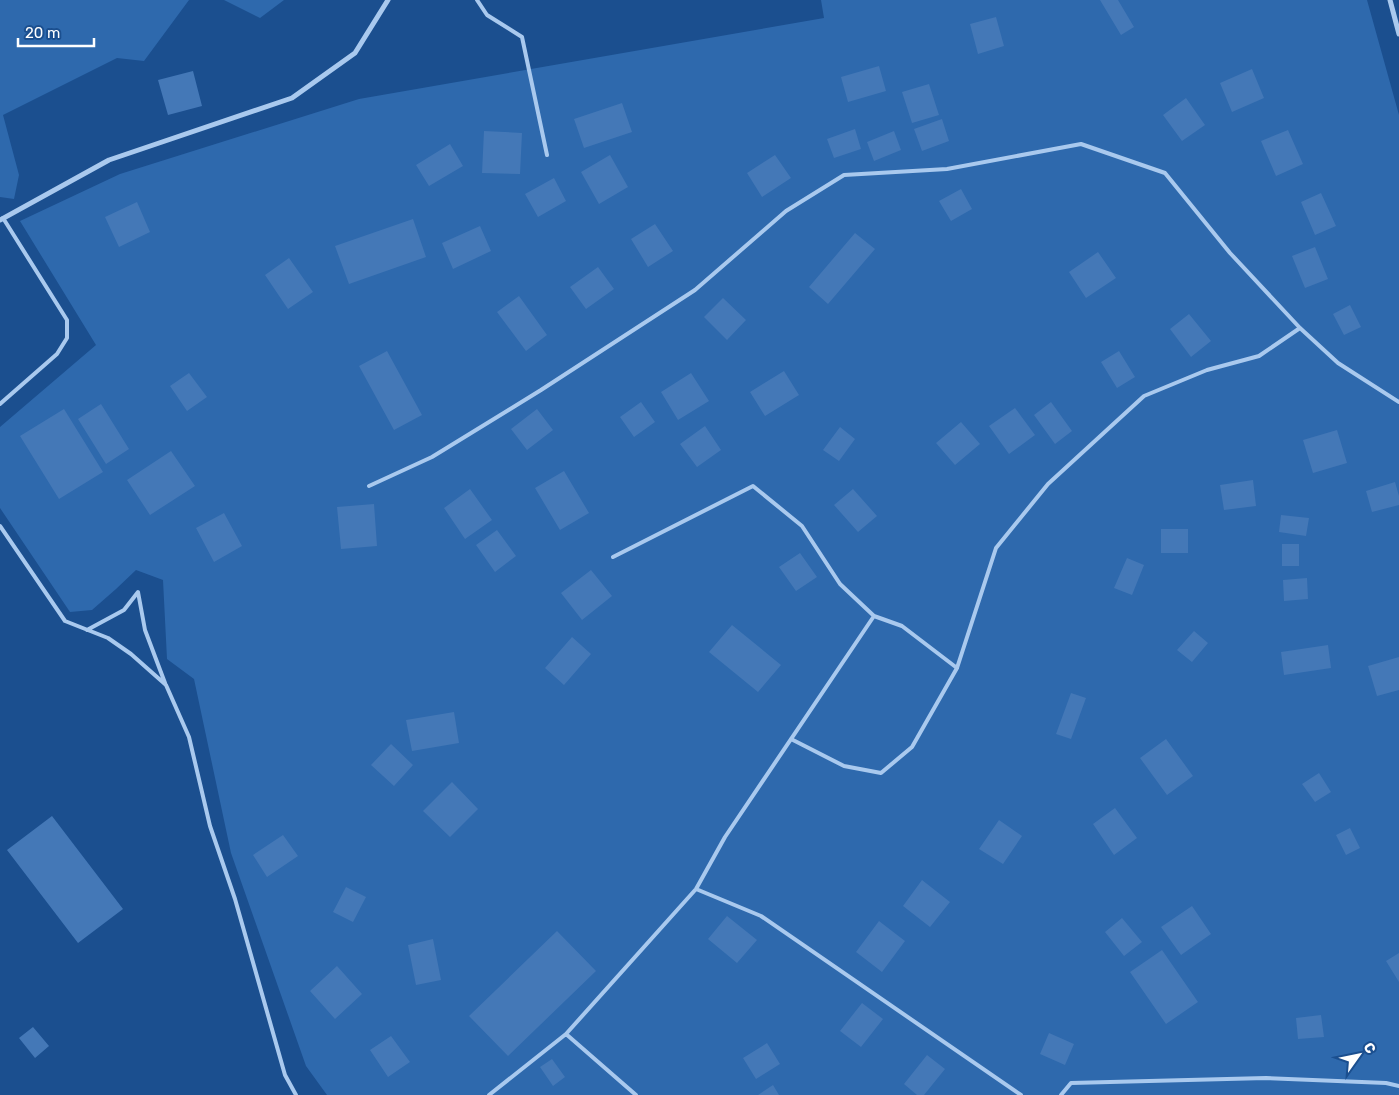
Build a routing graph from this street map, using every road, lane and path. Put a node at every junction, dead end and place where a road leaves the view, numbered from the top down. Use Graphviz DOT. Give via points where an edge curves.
graph roads {
  1 [pos="388,0"];
  2 [pos="477,0"];
  3 [pos="1390,0"];
  4 [pos="1399,34"];
  5 [pos="547,155"];
  6 [pos="2,218"];
  7 [pos="1300,328"];
  8 [pos="1399,402"];
  9 [pos="0,404"];
  10 [pos="370,486"];
  11 [pos="0,526"];
  12 [pos="613,557"];
  13 [pos="874,616"];
  14 [pos="87,630"];
  15 [pos="957,668"];
  16 [pos="166,685"];
  17 [pos="791,739"];
  18 [pos="696,889"];
  19 [pos="566,1034"];
  20 [pos="1399,1086"];
  21 [pos="296,1095"];
  22 [pos="489,1095"];
  23 [pos="636,1095"];
  24 [pos="1021,1095"];
  25 [pos="1061,1095"];
  1 -- 6 [label="street" via="354,53 292,98 109,160"];
  2 -- 5 [label="lane" via="487,15 522,37"];
  3 -- 4 [label="street"];
  6 -- 9 [label="lane" via="67,320 67,338 57,354"];
  7 -- 8 [label="lane" via="1338,363"];
  7 -- 10 [label="lane" via="1230,253 1165,173 1081,144 947,169 844,175 786,210 695,290 432,457"];
  7 -- 15 [label="lane" via="1259,356 1208,370 1144,396 1048,484 996,548"];
  11 -- 14 [label="lane" via="65,621"];
  12 -- 13 [label="lane" via="753,486 802,526 840,584"];
  13 -- 15 [label="lane" via="902,626"];
  13 -- 17 [label="lane"];
  14 -- 16 [label="lane" via="108,638 131,654"];
  14 -- 16 [label="lane" via="124,610 138,592 145,630"];
  15 -- 17 [label="lane" via="912,747 881,773 844,766"];
  16 -- 21 [label="lane" via="189,737 210,826 236,899 285,1075"];
  17 -- 18 [label="lane" via="725,837"];
  18 -- 19 [label="lane"];
  18 -- 24 [label="lane" via="761,916"];
  19 -- 22 [label="lane"];
  19 -- 23 [label="lane"];
  20 -- 25 [label="lane" via="1266,1078 1071,1083"];
}
